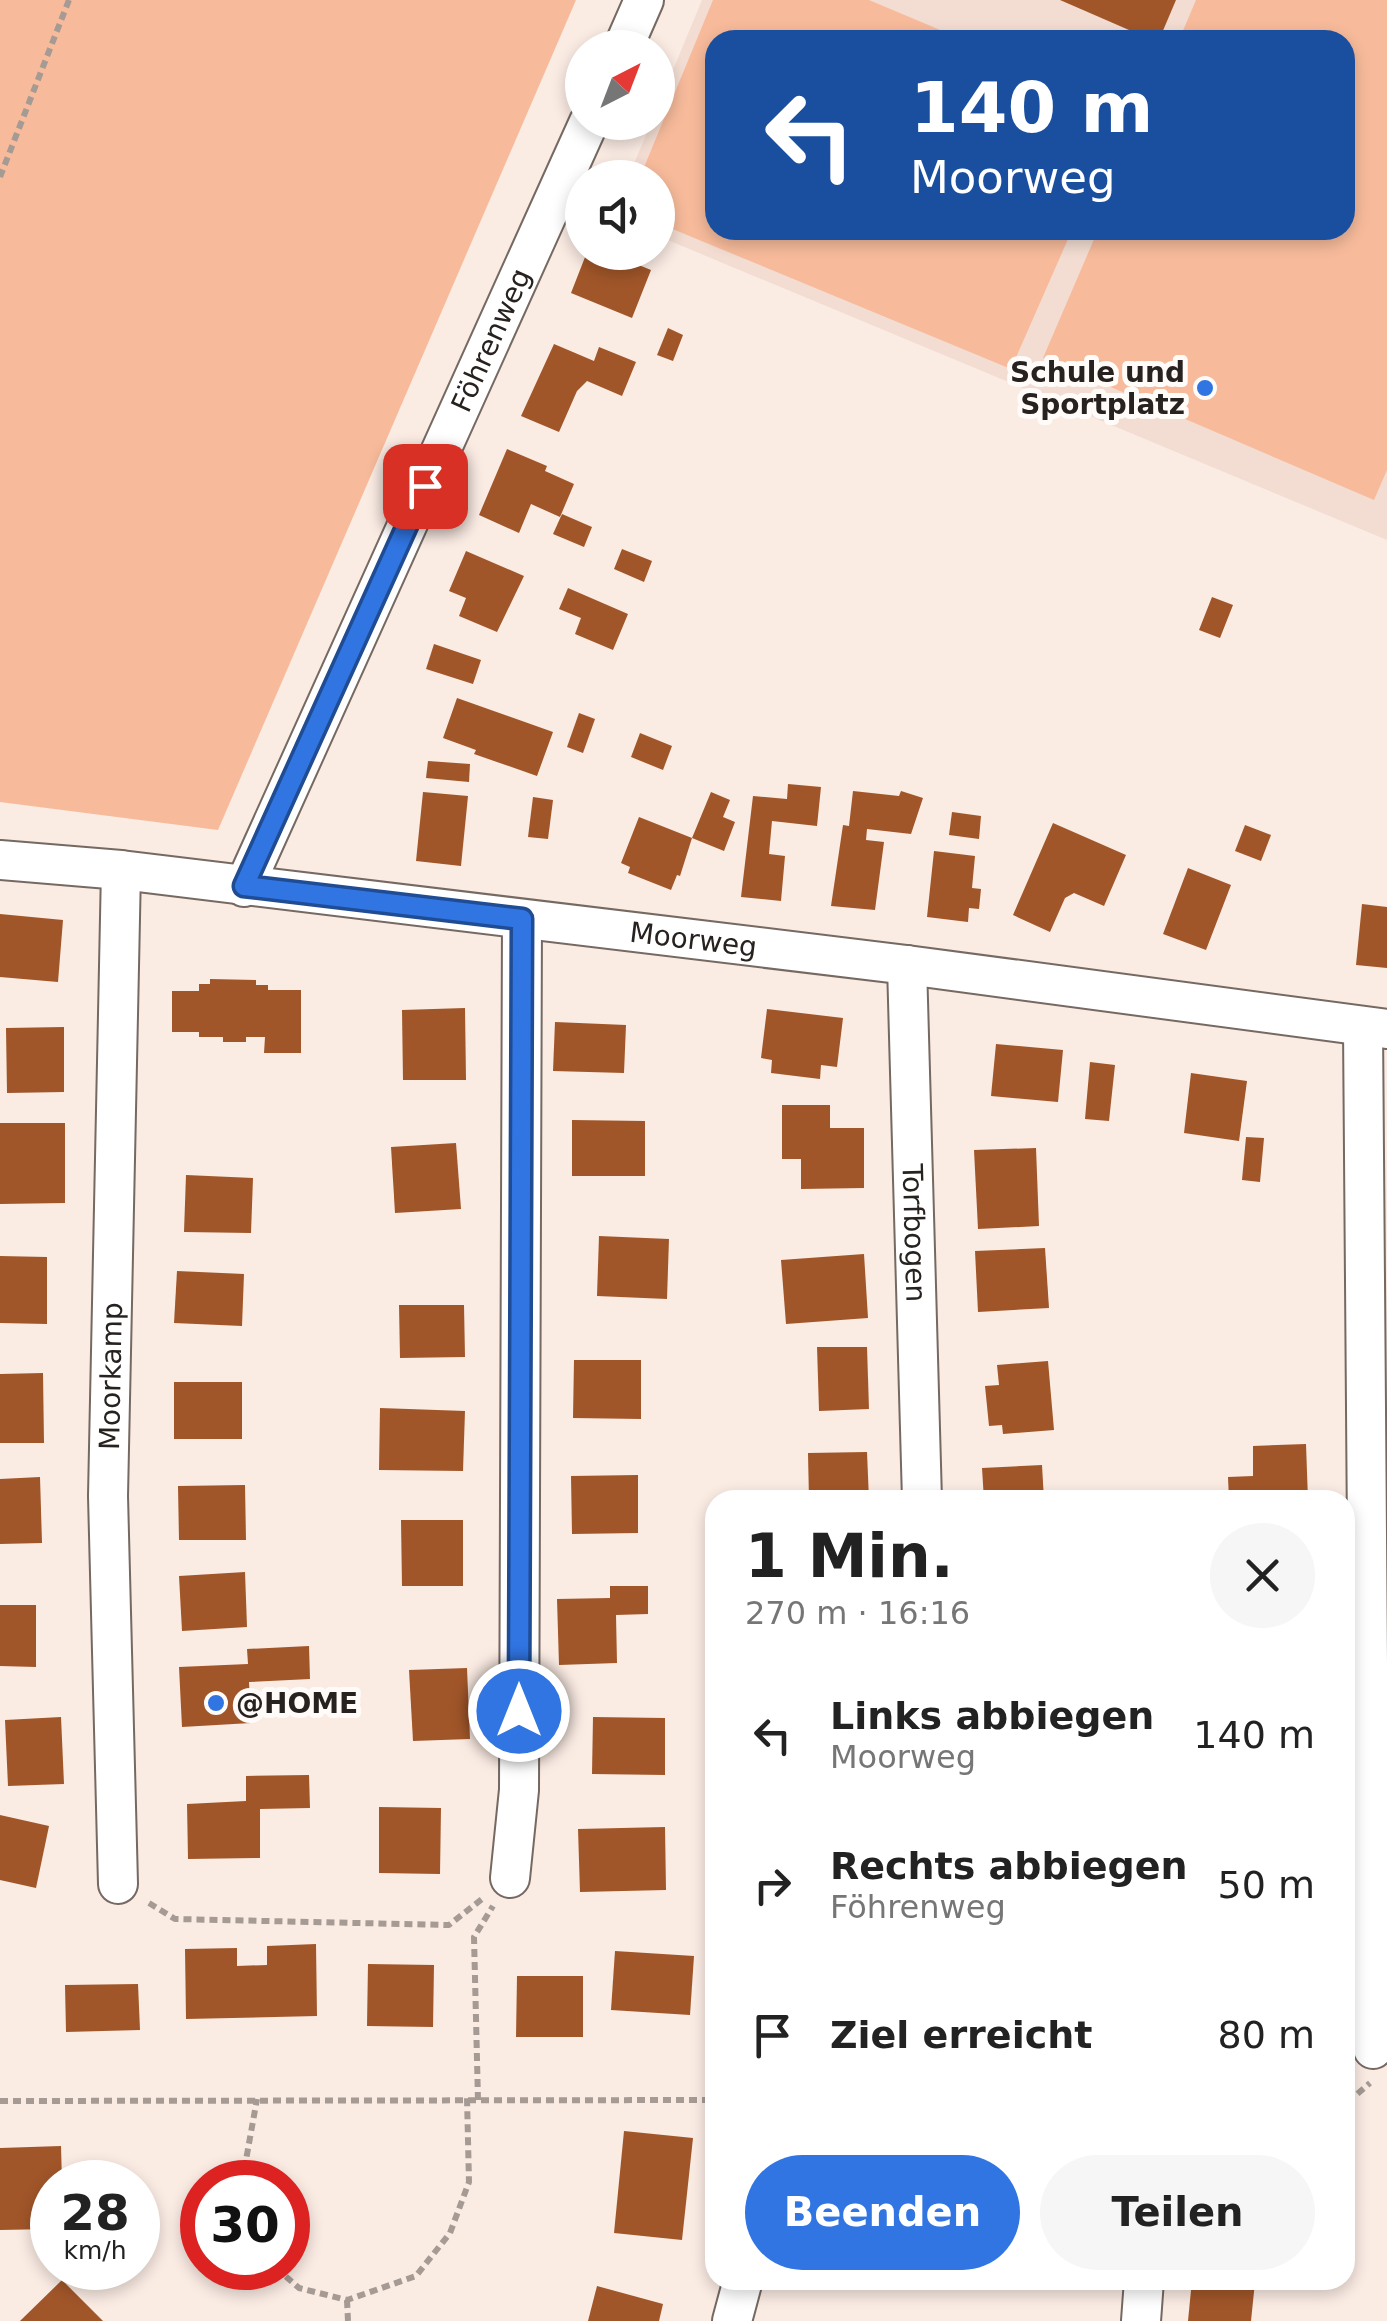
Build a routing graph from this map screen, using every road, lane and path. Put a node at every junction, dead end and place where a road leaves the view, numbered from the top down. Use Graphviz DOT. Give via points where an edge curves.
graph roads {
  1 [pos="69,0"];
  2 [pos="644,0"];
  3 [pos="631,30"];
  4 [pos="582,140"];
  5 [pos="0,177"];
  6 [pos="0,860"];
  7 [pos="121,870"];
  8 [pos="244,886"];
  9 [pos="522,919"];
  10 [pos="906,965"];
  11 [pos="1375,1028"];
  12 [pos="922,1490"];
  13 [pos="1378,1789"];
  14 [pos="510,1878"];
  15 [pos="118,1884"];
  16 [pos="1373,2049"];
  17 [pos="468,2098"];
  18 [pos="257,2099"];
  19 [pos="478,2100"];
  20 [pos="705,2100"];
  21 [pos="0,2101"];
  22 [pos="246,2160"];
  23 [pos="307,2290"];
  24 [pos="740,2290"];
  25 [pos="1143,2290"];
  26 [pos="347,2300"];
  27 [pos="348,2321"];
  28 [pos="732,2321"];
  29 [pos="1141,2321"];
  1 -- 5 [label="path"];
  2 -- 3 [label="street"];
  4 -- 8 [label="street, Föhrenweg"];
  6 -- 7 [label="street, Moorweg"];
  7 -- 8 [label="street, Moorweg"];
  7 -- 15 [label="street, Moorkamp" via="108,1496"];
  8 -- 9 [label="street, Moorweg"];
  9 -- 10 [label="street, Moorweg"];
  9 -- 14 [label="street" via="519,1790"];
  10 -- 11 [label="street, Moorweg"];
  10 -- 12 [label="street, Torfbogen"];
  11 -- 13 [label="street"];
  13 -- 16 [label="street"];
  14 -- 15 [label="path" via="449,1925 175,1919"];
  14 -- 19 [label="path" via="474,1938"];
  17 -- 18 [label="path"];
  17 -- 19 [label="path"];
  17 -- 26 [label="path" via="469,2182 450,2234 416,2276"];
  18 -- 21 [label="path"];
  18 -- 22 [label="path"];
  19 -- 20 [label="path"];
  23 -- 26 [label="path"];
  24 -- 28 [label="street"];
  25 -- 29 [label="street"];
  26 -- 27 [label="path"];
}
